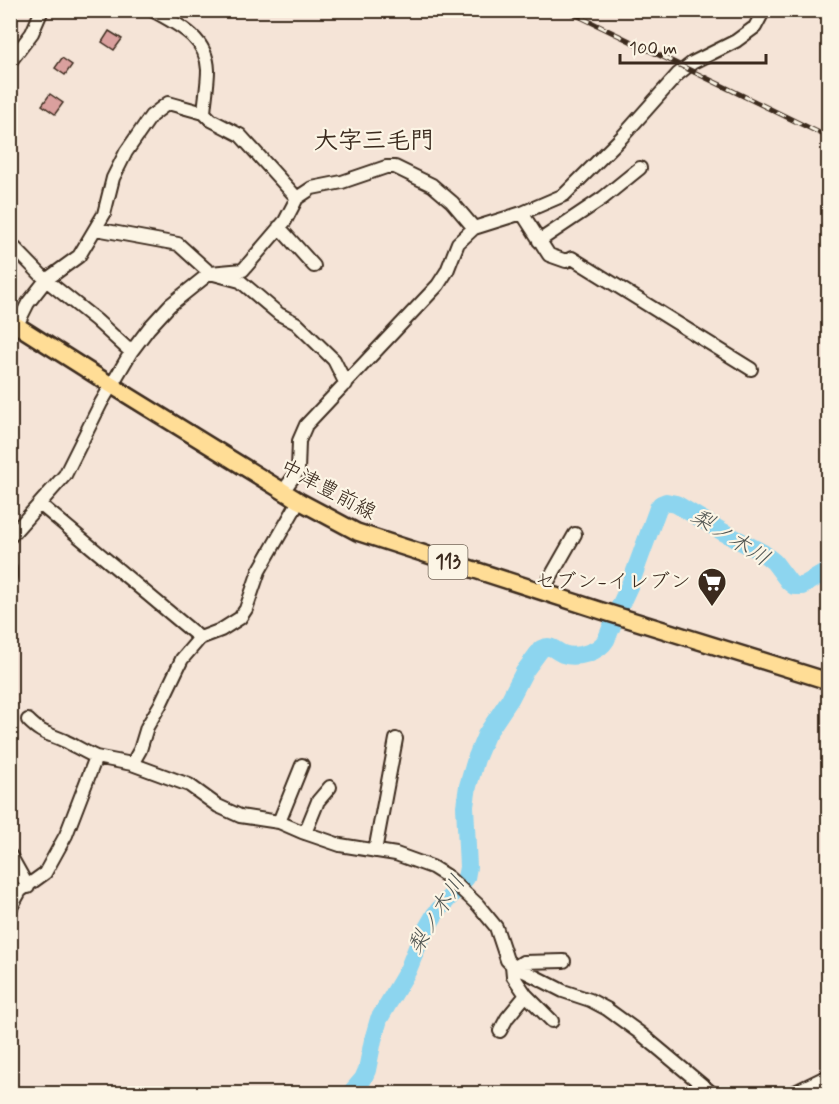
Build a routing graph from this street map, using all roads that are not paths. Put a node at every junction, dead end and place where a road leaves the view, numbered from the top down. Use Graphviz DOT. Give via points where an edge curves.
graph roads {
  1 [pos="42,10"];
  2 [pos="152,10"];
  3 [pos="764,10"];
  4 [pos="10,62"];
  5 [pos="204,112"];
  6 [pos="640,168"];
  7 [pos="297,198"];
  8 [pos="522,213"];
  9 [pos="279,228"];
  10 [pos="474,228"];
  11 [pos="96,230"];
  12 [pos="539,241"];
  13 [pos="10,243"];
  14 [pos="314,266"];
  15 [pos="210,273"];
  16 [pos="46,280"];
  17 [pos="14,323"];
  18 [pos="131,352"];
  19 [pos="751,369"];
  20 [pos="346,384"];
  21 [pos="111,385"];
  22 [pos="283,491"];
  23 [pos="299,501"];
  24 [pos="40,505"];
  25 [pos="574,534"];
  26 [pos="10,537"];
  27 [pos="10,569"];
  28 [pos="10,577"];
  29 [pos="542,592"];
  30 [pos="200,638"];
  31 [pos="828,681"];
  32 [pos="28,720"];
  33 [pos="396,739"];
  34 [pos="96,757"];
  35 [pos="132,764"];
  36 [pos="302,765"];
  37 [pos="330,787"];
  38 [pos="279,822"];
  39 [pos="305,833"];
  40 [pos="375,851"];
  41 [pos="10,855"];
  42 [pos="28,887"];
  43 [pos="10,909"];
  44 [pos="564,960"];
  45 [pos="514,966"];
  46 [pos="526,995"];
  47 [pos="552,1022"];
  48 [pos="500,1031"];
  49 [pos="828,1076"];
  50 [pos="700,1090"];
  51 [pos="713,1094"];
  52 [pos="791,1094"];
  1 -- 4 [label="street" via="32,33"];
  2 -- 5 [label="street" via="186,29 202,46 208,69"];
  3 -- 8 [label="street" via="755,27 736,41 685,67 564,195"];
  5 -- 7 [label="street" via="240,135"];
  5 -- 11 [label="street" via="168,103 151,116 113,178"];
  6 -- 12 [label="street"];
  7 -- 9 [label="street"];
  7 -- 10 [label="street" via="312,188 395,167 441,191"];
  8 -- 10 [label="street"];
  8 -- 12 [label="street"];
  9 -- 14 [label="street"];
  9 -- 15 [label="street" via="243,270"];
  10 -- 20 [label="street" via="458,243 438,285"];
  11 -- 15 [label="street" via="178,244"];
  11 -- 16 [label="street" via="80,256"];
  12 -- 19 [label="street" via="549,255 566,261 572,258"];
  13 -- 16 [label="street"];
  15 -- 18 [label="street" via="170,305"];
  15 -- 20 [label="street" via="240,281 279,315 296,323 334,360"];
  16 -- 17 [label="street"];
  16 -- 18 [label="street"];
  17 -- 21 [label="main road, 中津豊前線 / 113"];
  18 -- 21 [label="street"];
  20 -- 22 [label="street" via="306,425 299,441 298,471"];
  21 -- 22 [label="main road, 中津豊前線 / 113"];
  21 -- 24 [label="street" via="65,475"];
  22 -- 23 [label="main road, 中津豊前線 / 113"];
  23 -- 29 [label="main road, 中津豊前線 / 113" via="357,532"];
  23 -- 30 [label="street" via="240,618"];
  24 -- 26 [label="street"];
  24 -- 30 [label="street"];
  25 -- 29 [label="street"];
  27 -- 28 [label="street"];
  29 -- 31 [label="main road, 中津豊前線 / 113"];
  30 -- 35 [label="street" via="182,659"];
  32 -- 34 [label="street" via="50,737"];
  33 -- 40 [label="street"];
  34 -- 35 [label="street"];
  34 -- 42 [label="street" via="66,835 45,873"];
  35 -- 38 [label="street" via="189,785 240,816"];
  36 -- 38 [label="street"];
  37 -- 39 [label="street" via="318,801"];
  38 -- 39 [label="street"];
  39 -- 40 [label="street"];
  40 -- 45 [label="street" via="396,854 448,877 496,927 507,960"];
  41 -- 42 [label="street"];
  42 -- 43 [label="street" via="20,891"];
  44 -- 45 [label="street"];
  45 -- 46 [label="street" via="513,976"];
  45 -- 50 [label="street" via="598,1004 640,1033"];
  46 -- 47 [label="street"];
  46 -- 48 [label="street"];
  49 -- 52 [label="street"];
  50 -- 51 [label="street"];
}
